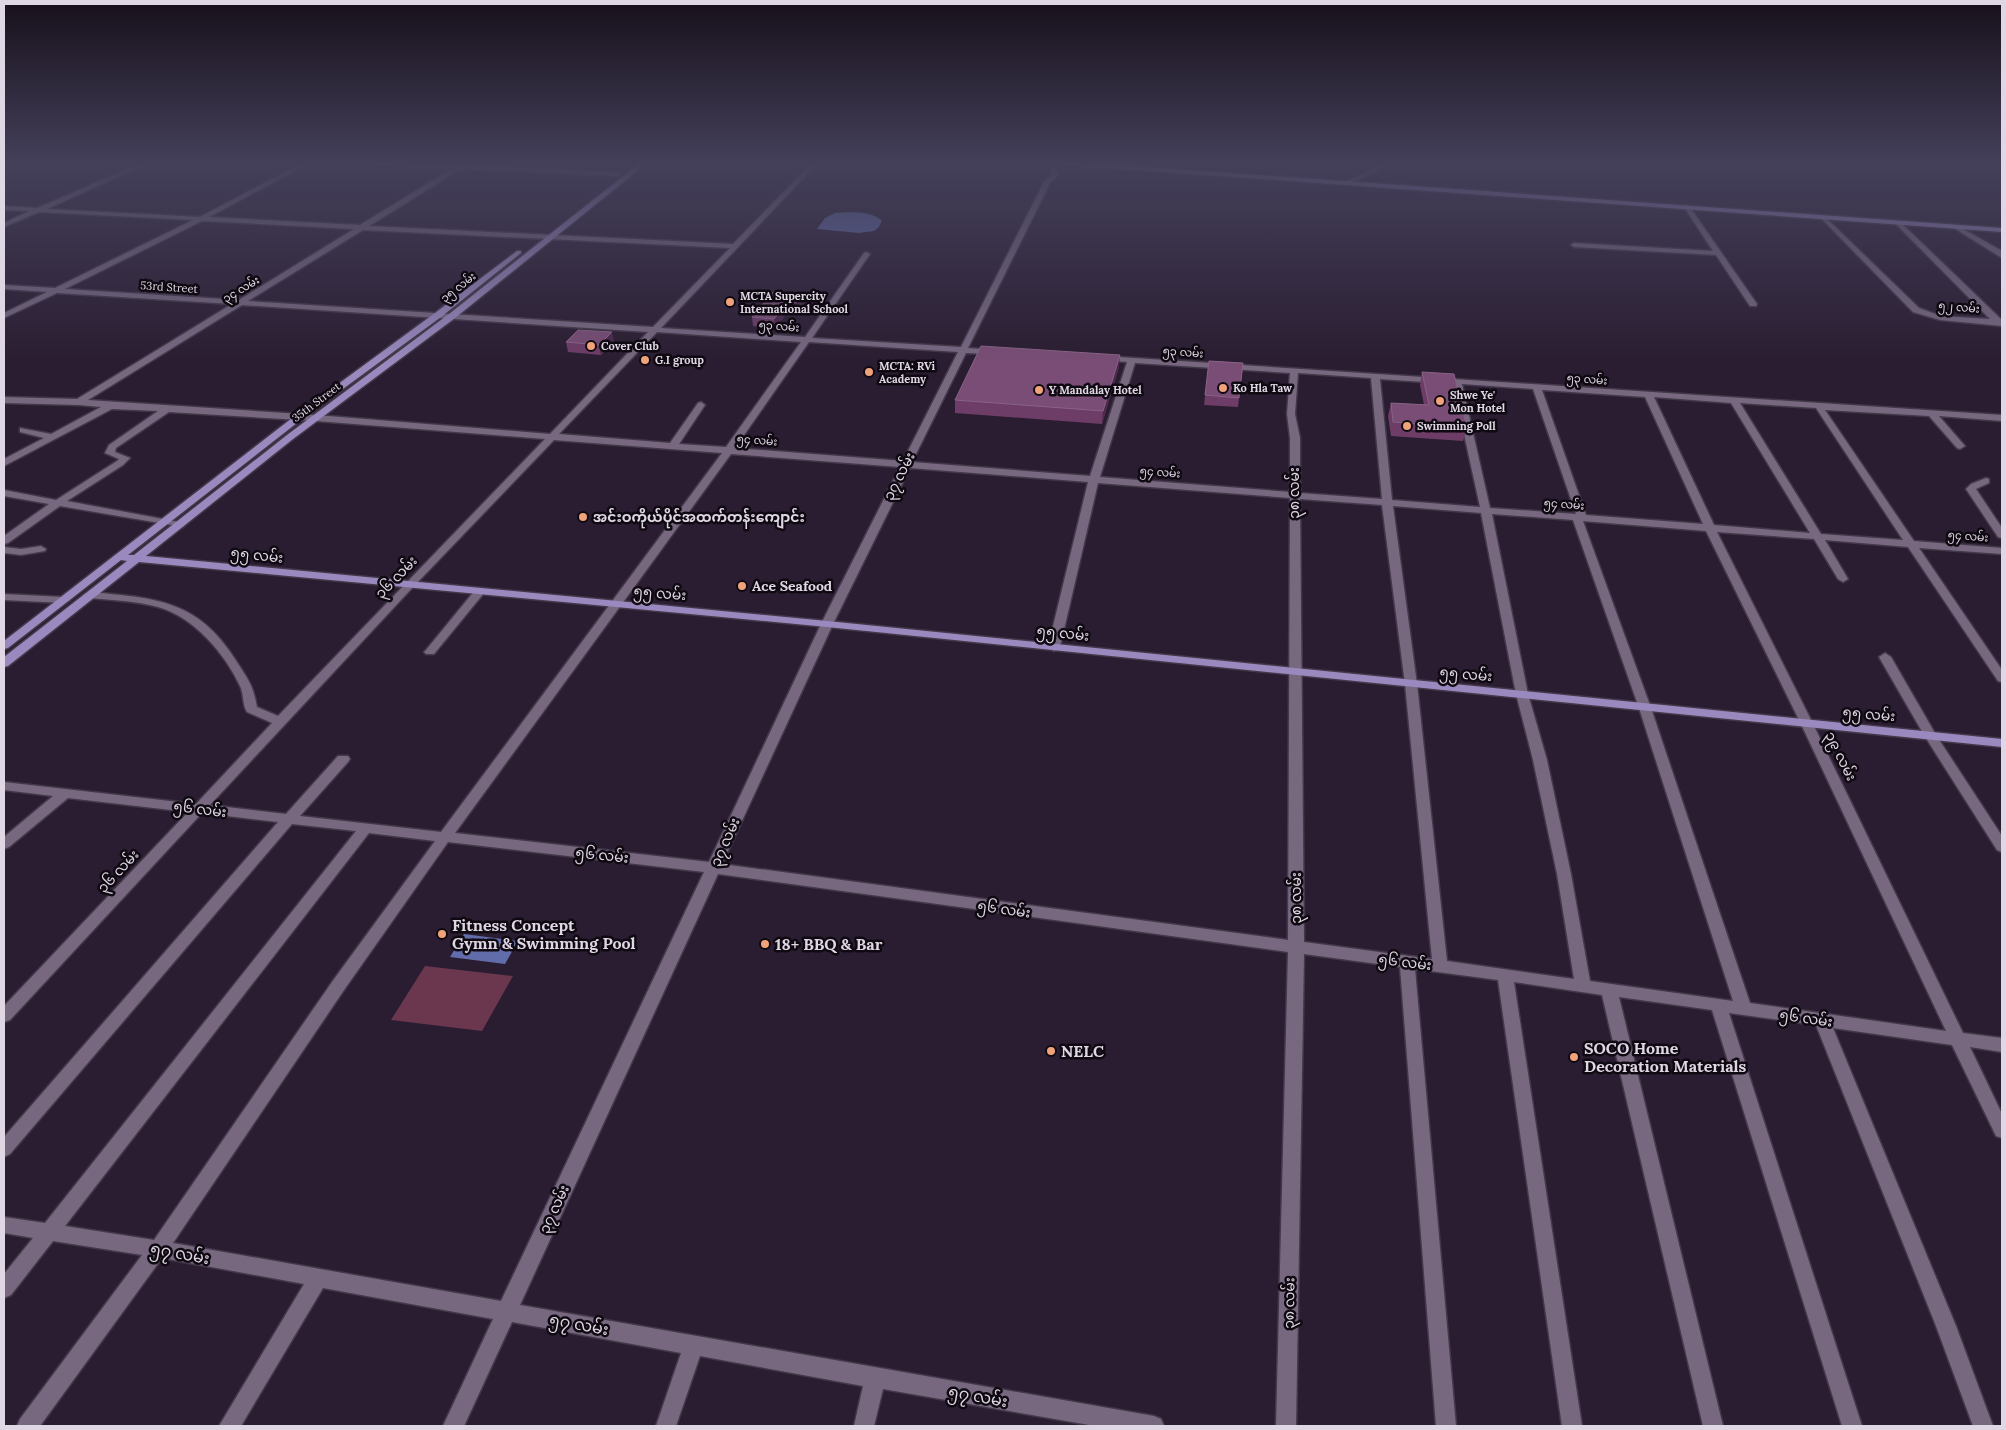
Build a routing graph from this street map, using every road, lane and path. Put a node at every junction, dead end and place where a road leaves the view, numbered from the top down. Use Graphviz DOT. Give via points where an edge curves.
graph roads {
  1 [pos="179,230"];
  2 [pos="360,230"];
  3 [pos="412,230"];
  4 [pos="547,230"];
  5 [pos="559,230"];
  6 [pos="752,230"];
  7 [pos="1024,230"];
  8 [pos="1703,230"];
  9 [pos="1836,230"];
  10 [pos="1905,230"];
  11 [pos="1960,230"];
  12 [pos="538,237"];
  13 [pos="550,237"];
  14 [pos="530,243"];
  15 [pos="1574,245"];
  16 [pos="737,246"];
  17 [pos="523,249"];
  18 [pos="1719,253"];
  19 [pos="866,254"];
  20 [pos="2002,256"];
  21 [pos="4,287"];
  22 [pos="55,290"];
  23 [pos="240,303"];
  24 [pos="1753,304"];
  25 [pos="438,315"];
  26 [pos="4,316"];
  27 [pos="452,316"];
  28 [pos="2001,323"];
  29 [pos="656,329"];
  30 [pos="806,339"];
  31 [pos="964,350"];
  32 [pos="1003,352"];
  33 [pos="1092,358"];
  34 [pos="1132,360"];
  35 [pos="1294,370"];
  36 [pos="1375,376"];
  37 [pos="1456,382"];
  38 [pos="1537,387"];
  39 [pos="1649,395"];
  40 [pos="4,400"];
  41 [pos="1734,400"];
  42 [pos="78,402"];
  43 [pos="1827,405"];
  44 [pos="110,406"];
  45 [pos="701,406"];
  46 [pos="166,410"];
  47 [pos="1931,413"];
  48 [pos="299,417"];
  49 [pos="316,418"];
  50 [pos="2002,418"];
  51 [pos="23,430"];
  52 [pos="552,436"];
  53 [pos="52,437"];
  54 [pos="673,446"];
  55 [pos="1960,446"];
  56 [pos="728,450"];
  57 [pos="4,463"];
  58 [pos="905,464"];
  59 [pos="1094,479"];
  60 [pos="1986,481"];
  61 [pos="4,493"];
  62 [pos="1294,495"];
  63 [pos="1388,502"];
  64 [pos="56,504"];
  65 [pos="1486,511"];
  66 [pos="1579,518"];
  67 [pos="164,523"];
  68 [pos="179,525"];
  69 [pos="1710,528"];
  70 [pos="2002,534"];
  71 [pos="1817,536"];
  72 [pos="4,543"];
  73 [pos="1912,544"];
  74 [pos="41,549"];
  75 [pos="2002,551"];
  76 [pos="121,557"];
  77 [pos="136,558"];
  78 [pos="1843,579"];
  79 [pos="410,584"];
  80 [pos="480,591"];
  81 [pos="89,596"];
  82 [pos="4,597"];
  83 [pos="64,600"];
  84 [pos="616,604"];
  85 [pos="827,624"];
  86 [pos="4,646"];
  87 [pos="1054,647"];
  88 [pos="430,652"];
  89 [pos="1885,657"];
  90 [pos="4,663"];
  91 [pos="1295,673"];
  92 [pos="2002,678"];
  93 [pos="1411,684"];
  94 [pos="1522,694"];
  95 [pos="1645,708"];
  96 [pos="280,722"];
  97 [pos="1807,724"];
  98 [pos="1930,735"];
  99 [pos="2002,743"];
  100 [pos="343,759"];
  101 [pos="4,786"];
  102 [pos="65,793"];
  103 [pos="197,809"];
  104 [pos="288,820"];
  105 [pos="365,829"];
  106 [pos="444,838"];
  107 [pos="4,844"];
  108 [pos="2002,847"];
  109 [pos="714,868"];
  110 [pos="1296,948"];
  111 [pos="1406,962"];
  112 [pos="1440,966"];
  113 [pos="1505,975"];
  114 [pos="1583,986"];
  115 [pos="1609,989"];
  116 [pos="1719,1006"];
  117 [pos="1744,1010"];
  118 [pos="4,1016"];
  119 [pos="1822,1020"];
  120 [pos="1959,1040"];
  121 [pos="2002,1045"];
  122 [pos="2002,1132"];
  123 [pos="4,1149"];
  124 [pos="4,1225"];
  125 [pos="49,1232"];
  126 [pos="158,1249"];
  127 [pos="319,1277"];
  128 [pos="4,1289"];
  129 [pos="506,1312"];
  130 [pos="694,1344"];
  131 [pos="875,1378"];
  132 [pos="1081,1420"];
  133 [pos="28,1426"];
  134 [pos="228,1426"];
  135 [pos="452,1426"];
  136 [pos="666,1426"];
  137 [pos="864,1426"];
  138 [pos="1154,1426"];
  139 [pos="1286,1426"];
  140 [pos="1446,1426"];
  141 [pos="1572,1426"];
  142 [pos="1713,1426"];
  143 [pos="1852,1426"];
  144 [pos="1984,1426"];
  1 -- 22 [label="street"];
  2 -- 23 [label="street, ၃၄ လမ်း"];
  3 -- 12 [label="street"];
  4 -- 12 [label="main road"];
  5 -- 13 [label="main road, 35th Street"];
  6 -- 16 [label="street, ၃၆ လမ်း"];
  7 -- 31 [label="street, ၃၇ လမ်း"];
  8 -- 18 [label="street"];
  9 -- 28 [label="street, ၅၂ လမ်း" via="1916,310 1940,318"];
  10 -- 28 [label="street"];
  11 -- 20 [label="street"];
  12 -- 13 [label="street"];
  12 -- 14 [label="main road"];
  13 -- 16 [label="street"];
  13 -- 27 [label="main road, 35th Street"];
  15 -- 18 [label="street"];
  16 -- 29 [label="street, ၃၆ လမ်း"];
  17 -- 25 [label="main road, ၃၅ လမ်း"];
  18 -- 24 [label="street"];
  19 -- 30 [label="street"];
  21 -- 22 [label="street, 53rd Street"];
  22 -- 23 [label="street, 53rd Street"];
  22 -- 26 [label="street"];
  23 -- 25 [label="street, 53rd Street"];
  23 -- 42 [label="street, ၃၄ လမ်း"];
  25 -- 27 [label="street, 53rd Street"];
  25 -- 48 [label="main road, 35th Street"];
  27 -- 29 [label="street, ၅၃ လမ်း"];
  27 -- 49 [label="main road, 35th Street"];
  29 -- 30 [label="street, ၅၃ လမ်း"];
  29 -- 52 [label="street, ၃၆ လမ်း"];
  30 -- 31 [label="street, ၅၃ လမ်း"];
  30 -- 56 [label="street"];
  31 -- 32 [label="street, ၅၃ လမ်း"];
  31 -- 58 [label="street, ၃၇ လမ်း"];
  33 -- 34 [label="street, ၅၃ လမ်း"];
  34 -- 35 [label="street, ၅၃ လမ်း"];
  34 -- 59 [label="street"];
  35 -- 36 [label="street, ၅၃ လမ်း"];
  35 -- 62 [label="street, ၃၈ လမ်း" via="1291,414 1295,438"];
  36 -- 37 [label="street, ၅၃ လမ်း"];
  36 -- 63 [label="street"];
  37 -- 38 [label="street, ၅၃ လမ်း"];
  37 -- 65 [label="street"];
  38 -- 39 [label="street, ၅၃ လမ်း"];
  38 -- 66 [label="street"];
  39 -- 41 [label="street, ၅၃ လမ်း"];
  39 -- 69 [label="street, ၃၉ လမ်း"];
  40 -- 42 [label="street, ၅၄ လမ်း"];
  41 -- 43 [label="street, ၅၃ လမ်း"];
  41 -- 71 [label="street"];
  42 -- 44 [label="street, ၅၄ လမ်း"];
  43 -- 47 [label="street, ၅၃ လမ်း"];
  43 -- 73 [label="street" via="1820,409"];
  44 -- 46 [label="street, ၅၄ လမ်း"];
  44 -- 53 [label="street"];
  45 -- 54 [label="street"];
  46 -- 48 [label="street, ၅၄ လမ်း"];
  46 -- 64 [label="street" via="112,447 111,454 125,458 120,463"];
  47 -- 50 [label="street, ၅၃ လမ်း"];
  47 -- 55 [label="street"];
  48 -- 49 [label="street, ၅၄ လမ်း"];
  48 -- 67 [label="main road, 35th Street"];
  49 -- 52 [label="street, ၅၄ လမ်း"];
  49 -- 68 [label="main road, 35th Street"];
  51 -- 53 [label="street"];
  52 -- 54 [label="street, ၅၄ လမ်း"];
  52 -- 79 [label="street, ၃၆ လမ်း"];
  53 -- 57 [label="street"];
  54 -- 56 [label="street, ၅၄ လမ်း"];
  56 -- 58 [label="street, ၅၄ လမ်း"];
  56 -- 84 [label="street"];
  58 -- 59 [label="street, ၅၄ လမ်း"];
  58 -- 85 [label="street, ၃၇ လမ်း"];
  59 -- 62 [label="street, ၅၄ လမ်း"];
  59 -- 87 [label="street"];
  60 -- 70 [label="street" via="1971,489"];
  61 -- 64 [label="street"];
  62 -- 63 [label="street, ၅၄ လမ်း"];
  62 -- 91 [label="street, ၃၈ လမ်း"];
  63 -- 65 [label="street, ၅၄ လမ်း"];
  63 -- 93 [label="street"];
  64 -- 67 [label="street"];
  64 -- 72 [label="street"];
  65 -- 66 [label="street, ၅၄ လမ်း"];
  65 -- 94 [label="street"];
  66 -- 69 [label="street, ၅၄ လမ်း"];
  66 -- 95 [label="street"];
  67 -- 68 [label="street"];
  67 -- 76 [label="main road, 35th Street"];
  68 -- 77 [label="main road, 35th Street"];
  69 -- 71 [label="street, ၅၄ လမ်း"];
  69 -- 97 [label="street, ၃၉ လမ်း"];
  71 -- 73 [label="street, ၅၄ လမ်း"];
  71 -- 78 [label="street"];
  72 -- 74 [label="street" via="21,552"];
  73 -- 75 [label="street, ၅၄ လမ်း"];
  73 -- 92 [label="street"];
  76 -- 77 [label="main road, ၅၅ လမ်း"];
  76 -- 83 [label="main road, 35th Street"];
  77 -- 79 [label="main road, ၅၅ လမ်း"];
  77 -- 81 [label="main road, 35th Street"];
  79 -- 80 [label="main road, ၅၅ လမ်း"];
  79 -- 96 [label="street, ၃၆ လမ်း"];
  80 -- 84 [label="main road, ၅၅ လမ်း"];
  80 -- 88 [label="street"];
  81 -- 90 [label="main road, 35th Street"];
  81 -- 96 [label="street" via="149,601 189,618 217,640 248,687 251,709"];
  82 -- 83 [label="street"];
  83 -- 86 [label="main road, 35th Street"];
  84 -- 85 [label="main road, ၅၅ လမ်း"];
  84 -- 106 [label="street"];
  85 -- 87 [label="main road, ၅၅ လမ်း"];
  85 -- 109 [label="street, ၃၇ လမ်း"];
  87 -- 91 [label="main road, ၅၅ လမ်း"];
  89 -- 98 [label="street"];
  91 -- 93 [label="main road, ၅၅ လမ်း"];
  91 -- 110 [label="street, ၃၈ လမ်း"];
  93 -- 94 [label="main road, ၅၅ လမ်း"];
  93 -- 112 [label="street"];
  94 -- 95 [label="main road, ၅၅ လမ်း"];
  94 -- 114 [label="street" via="1540,760 1564,874"];
  95 -- 97 [label="main road, ၅၅ လမ်း"];
  95 -- 117 [label="street"];
  96 -- 103 [label="street, ၃၆ လမ်း"];
  97 -- 98 [label="main road, ၅၅ လမ်း"];
  97 -- 120 [label="street, ၃၉ လမ်း"];
  98 -- 99 [label="main road, ၅၅ လမ်း"];
  98 -- 108 [label="street"];
  100 -- 104 [label="street"];
  101 -- 102 [label="street, ၅၆ လမ်း"];
  102 -- 103 [label="street, ၅၆ လမ်း"];
  102 -- 107 [label="street"];
  103 -- 104 [label="street, ၅၆ လမ်း"];
  103 -- 118 [label="street, ၃၆ လမ်း"];
  104 -- 105 [label="street, ၅၆ လမ်း"];
  104 -- 123 [label="street"];
  105 -- 106 [label="street, ၅၆ လမ်း"];
  105 -- 125 [label="street"];
  106 -- 109 [label="street, ၅၆ လမ်း"];
  106 -- 126 [label="street"];
  109 -- 110 [label="street, ၅၆ လမ်း"];
  109 -- 129 [label="street, ၃၇ လမ်း"];
  110 -- 111 [label="street, ၅၆ လမ်း"];
  110 -- 139 [label="street, ၃၈ လမ်း"];
  111 -- 112 [label="street, ၅၆ လမ်း"];
  111 -- 140 [label="street"];
  112 -- 113 [label="street, ၅၆ လမ်း"];
  113 -- 114 [label="street, ၅၆ လမ်း"];
  113 -- 141 [label="street"];
  114 -- 115 [label="street, ၅၆ လမ်း"];
  115 -- 116 [label="street, ၅၆ လမ်း"];
  115 -- 142 [label="street"];
  116 -- 117 [label="street, ၅၆ လမ်း"];
  116 -- 143 [label="street"];
  117 -- 119 [label="street, ၅၆ လမ်း"];
  119 -- 120 [label="street, ၅၆ လမ်း"];
  119 -- 144 [label="street"];
  120 -- 121 [label="street, ၅၆ လမ်း"];
  120 -- 122 [label="street, ၃၉ လမ်း"];
  124 -- 125 [label="street, ၅၇ လမ်း"];
  125 -- 126 [label="street, ၅၇ လမ်း"];
  125 -- 128 [label="street"];
  126 -- 127 [label="street, ၅၇ လမ်း"];
  126 -- 133 [label="street"];
  127 -- 129 [label="street, ၅၇ လမ်း"];
  127 -- 134 [label="street"];
  129 -- 130 [label="street, ၅၇ လမ်း"];
  129 -- 135 [label="street, ၃၇ လမ်း"];
  130 -- 131 [label="street, ၅၇ လမ်း"];
  130 -- 136 [label="street"];
  131 -- 132 [label="street, ၅၇ လမ်း"];
  131 -- 137 [label="street"];
  132 -- 138 [label="street, ၅၇ လမ်း"];
}
